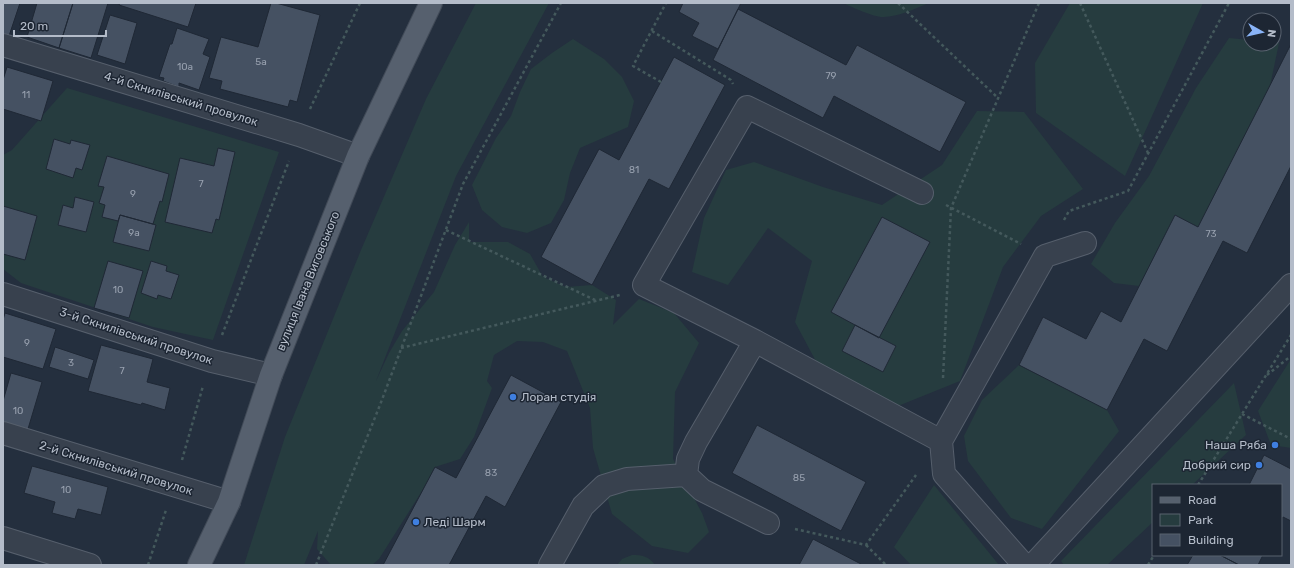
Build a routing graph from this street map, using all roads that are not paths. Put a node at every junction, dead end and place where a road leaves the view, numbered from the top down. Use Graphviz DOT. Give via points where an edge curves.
graph roads {
  1 [pos="431,3"];
  2 [pos="3,45"];
  3 [pos="358,156"];
  4 [pos="922,193"];
  5 [pos="1085,243"];
  6 [pos="1291,285"];
  7 [pos="3,294"];
  8 [pos="755,341"];
  9 [pos="271,375"];
  10 [pos="3,433"];
  11 [pos="941,441"];
  12 [pos="686,475"];
  13 [pos="229,502"];
  14 [pos="768,523"];
  15 [pos="3,538"];
  16 [pos="90,565"];
  17 [pos="199,565"];
  18 [pos="550,565"];
  19 [pos="1024,565"];
  20 [pos="1033,565"];
  1 -- 3 [label="main road, вулиця Івана Виговського"];
  2 -- 3 [label="street, 4-й Скнилівський провулок" via="299,135"];
  3 -- 9 [label="main road, вулиця Івана Виговського"];
  4 -- 8 [label="street" via="748,107 644,285"];
  5 -- 11 [label="street" via="1044,256"];
  6 -- 20 [label="street"];
  7 -- 9 [label="street, 3-й Скнилівський провулок" via="212,361"];
  8 -- 11 [label="street"];
  8 -- 12 [label="street" via="696,442 688,459"];
  9 -- 13 [label="main road, вулиця Івана Виговського"];
  10 -- 13 [label="street, 2-й Скнилівський провулок"];
  11 -- 19 [label="street" via="944,474"];
  12 -- 14 [label="street" via="702,490"];
  12 -- 18 [label="street" via="627,479 604,486 583,506"];
  13 -- 17 [label="main road, вулиця Івана Виговського"];
  15 -- 16 [label="street"];
}
